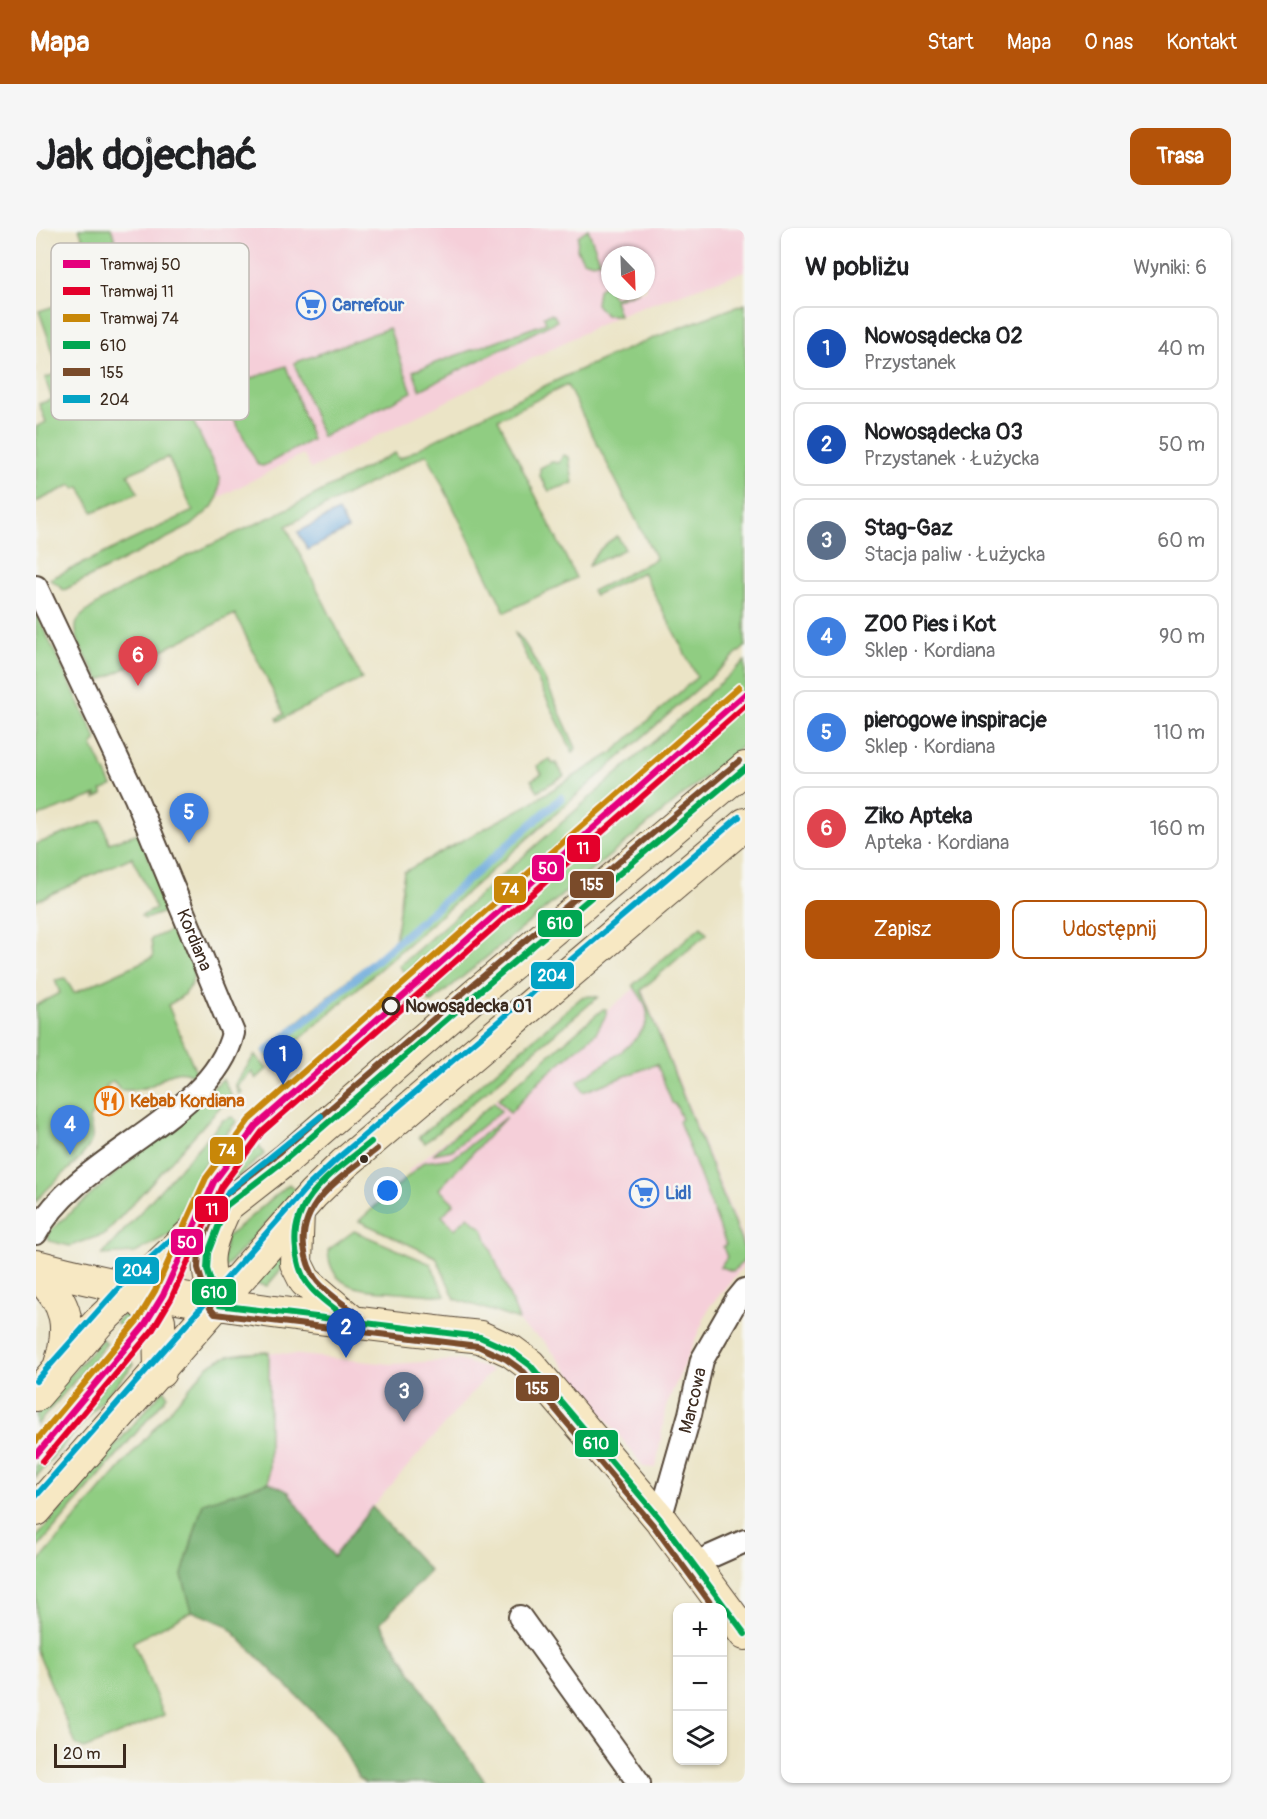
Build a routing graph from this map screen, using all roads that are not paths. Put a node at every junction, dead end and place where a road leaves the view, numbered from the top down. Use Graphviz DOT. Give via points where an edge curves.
graph roads {
  1 [pos="36,587"];
  2 [pos="745,768"];
  3 [pos="745,824"];
  4 [pos="226,1206"];
  5 [pos="298,1211"];
  6 [pos="36,1233"];
  7 [pos="36,1266"];
  8 [pos="36,1274"];
  9 [pos="130,1289"];
  10 [pos="745,1290"];
  11 [pos="218,1305"];
  12 [pos="354,1323"];
  13 [pos="58,1369"];
  14 [pos="160,1372"];
  15 [pos="36,1395"];
  16 [pos="36,1510"];
  17 [pos="660,1519"];
  18 [pos="745,1541"];
  19 [pos="691,1565"];
  20 [pos="520,1617"];
  21 [pos="745,1634"];
  22 [pos="639,1783"];
  1 -- 6 [label="street, Kordiana" via="136,798 233,1034 201,1088 97,1168 57,1204"];
  2 -- 4 [label="main road"];
  3 -- 5 [label="main road" via="344,1164"];
  4 -- 9 [label="main road"];
  4 -- 11 [label="main road" via="208,1253 208,1276"];
  5 -- 11 [label="main road"];
  5 -- 12 [label="main road" via="296,1263 306,1281"];
  7 -- 9 [label="main road"];
  8 -- 13 [label="main road" via="57,1296 66,1319 65,1348"];
  9 -- 11 [label="main road"];
  9 -- 13 [label="main road"];
  9 -- 14 [label="main road" via="159,1320"];
  10 -- 17 [label="street, Marcowa" via="702,1360"];
  11 -- 12 [label="main road"];
  11 -- 14 [label="main road"];
  12 -- 17 [label="main road" via="480,1337 511,1351 530,1365"];
  13 -- 15 [label="main road"];
  14 -- 16 [label="main road"];
  17 -- 19 [label="main road"];
  18 -- 19 [label="street"];
  19 -- 21 [label="main road"];
  20 -- 22 [label="street"];
}
